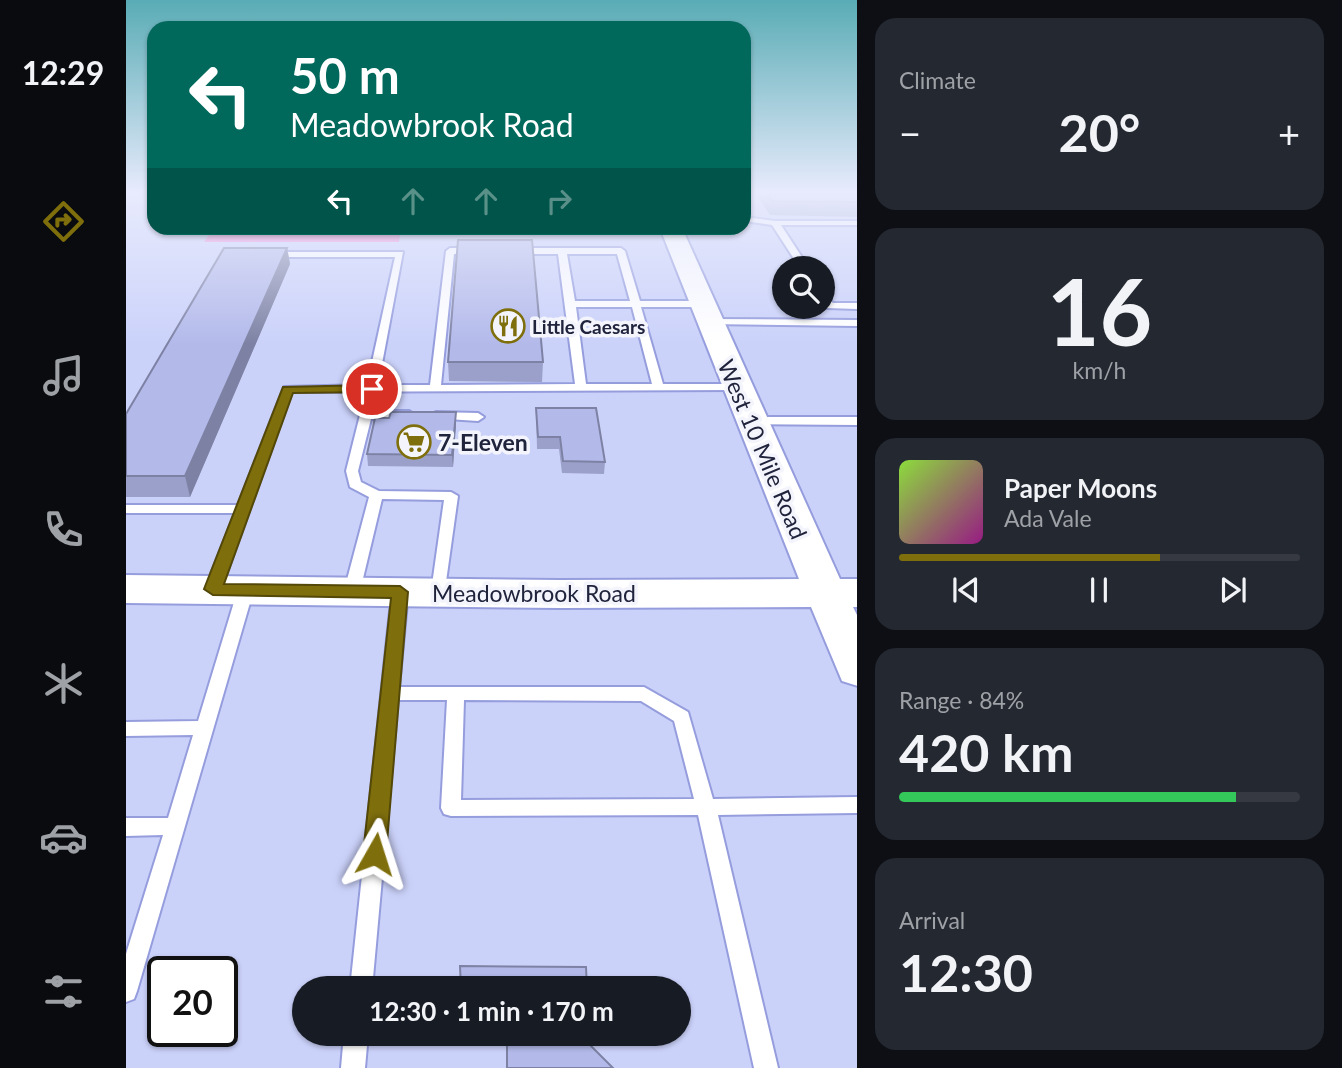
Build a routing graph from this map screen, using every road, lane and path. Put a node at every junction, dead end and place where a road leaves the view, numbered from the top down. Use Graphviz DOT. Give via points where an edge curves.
graph roads {
  1 [pos="678,244"];
  2 [pos="488,251"];
  3 [pos="500,251"];
  4 [pos="562,251"];
  5 [pos="253,254"];
  6 [pos="570,304"];
  7 [pos="637,304"];
  8 [pos="835,306"];
  9 [pos="857,306"];
  10 [pos="706,313"];
  11 [pos="857,323"];
  12 [pos="736,387"];
  13 [pos="435,388"];
  14 [pos="581,388"];
  15 [pos="659,388"];
  16 [pos="372,389"];
  17 [pos="478,416"];
  18 [pos="751,421"];
  19 [pos="857,421"];
  20 [pos="376,495"];
  21 [pos="126,509"];
  22 [pos="242,509"];
  23 [pos="126,589"];
  24 [pos="229,589"];
  25 [pos="352,591"];
  26 [pos="420,592"];
  27 [pos="841,593"];
  28 [pos="857,669"];
  29 [pos="392,693"];
  30 [pos="456,694"];
  31 [pos="126,729"];
  32 [pos="204,729"];
  33 [pos="857,805"];
  34 [pos="706,807"];
  35 [pos="175,826"];
  36 [pos="126,827"];
  37 [pos="362,976"];
  38 [pos="126,990"];
  39 [pos="355,1046"];
  40 [pos="353,1068"];
  41 [pos="765,1068"];
  1 -- 10 [label="main road, West 10 Mile Road"];
  2 -- 13 [label="lane" via="450,251"];
  3 -- 4 [label="lane"];
  4 -- 6 [label="lane"];
  4 -- 7 [label="lane" via="621,251"];
  5 -- 16 [label="lane" via="400,254"];
  6 -- 7 [label="lane"];
  6 -- 14 [label="lane"];
  7 -- 10 [label="lane"];
  7 -- 15 [label="lane"];
  8 -- 9 [label="lane"];
  10 -- 11 [label="lane"];
  10 -- 12 [label="main road, West 10 Mile Road"];
  12 -- 15 [label="lane"];
  12 -- 18 [label="main road, West 10 Mile Road"];
  13 -- 14 [label="lane"];
  13 -- 16 [label="lane"];
  14 -- 15 [label="lane"];
  16 -- 22 [label="lane" via="288,389"];
  17 -- 20 [label="lane" via="366,415 352,471 355,484"];
  18 -- 19 [label="lane"];
  18 -- 27 [label="main road, West 10 Mile Road"];
  20 -- 25 [label="lane"];
  20 -- 26 [label="lane" via="451,496"];
  21 -- 22 [label="lane"];
  22 -- 24 [label="lane"];
  23 -- 24 [label="main road, Meadowbrook Road"];
  24 -- 25 [label="main road, Meadowbrook Road"];
  24 -- 32 [label="lane"];
  25 -- 26 [label="main road, Meadowbrook Road"];
  26 -- 27 [label="main road, Meadowbrook Road"];
  26 -- 29 [label="lane"];
  27 -- 28 [label="main road, West 10 Mile Road"];
  29 -- 30 [label="lane"];
  29 -- 37 [label="lane"];
  30 -- 34 [label="lane" via="644,694 682,718"];
  30 -- 34 [label="lane" via="452,808"];
  31 -- 32 [label="lane"];
  32 -- 35 [label="lane"];
  33 -- 34 [label="lane"];
  34 -- 41 [label="lane"];
  35 -- 36 [label="lane"];
  35 -- 38 [label="lane"];
  39 -- 40 [label="lane"];
}
